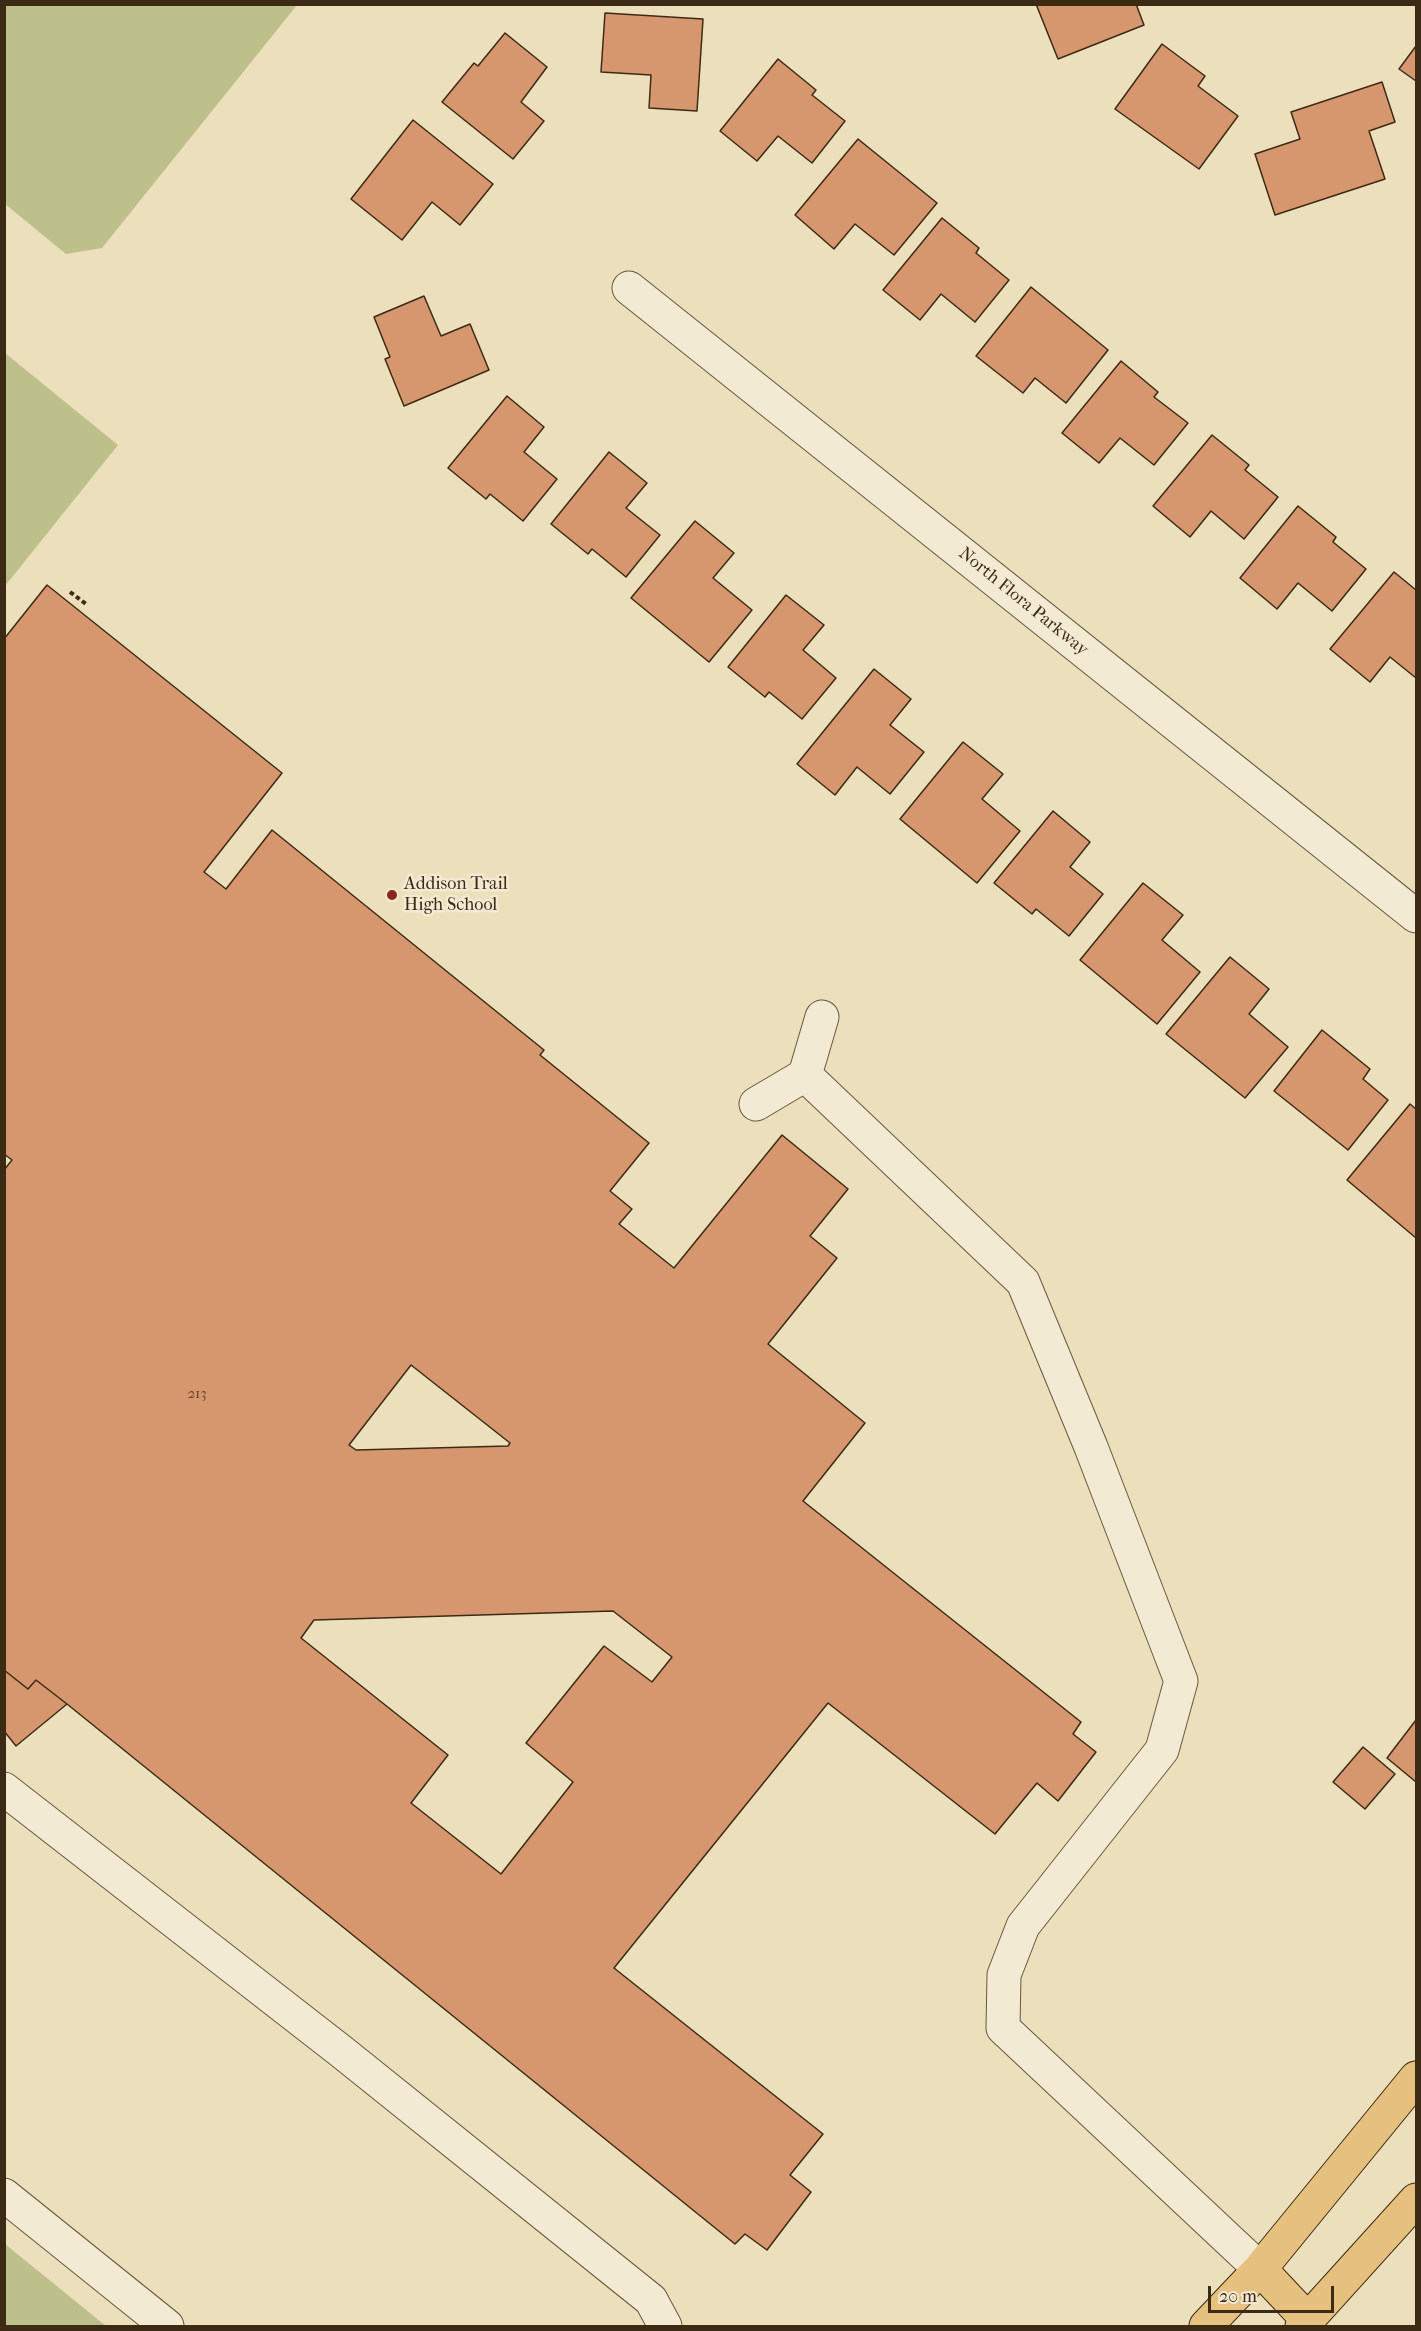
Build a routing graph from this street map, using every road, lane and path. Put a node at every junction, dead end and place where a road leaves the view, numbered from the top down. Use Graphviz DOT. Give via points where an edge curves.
graph roads {
  1 [pos="629,288"];
  2 [pos="70,592"];
  3 [pos="86,604"];
  4 [pos="1416,916"];
  5 [pos="822,1017"];
  6 [pos="805,1075"];
  7 [pos="756,1104"];
  8 [pos="4,1789"];
  9 [pos="1416,2078"];
  10 [pos="4,2195"];
  11 [pos="1416,2200"];
  12 [pos="1260,2269"];
  13 [pos="1305,2323"];
  14 [pos="167,2326"];
  15 [pos="665,2326"];
  16 [pos="1206,2326"];
  1 -- 4 [label="street, North Flora Parkway"];
  2 -- 3 [label="path"];
  5 -- 6 [label="street"];
  6 -- 7 [label="street"];
  6 -- 12 [label="street" via="1023,1281 1181,1681 1162,1750 1023,1926 1004,1974 1003,2028"];
  8 -- 15 [label="street" via="342,2052 651,2300"];
  9 -- 12 [label="main road"];
  10 -- 14 [label="street"];
  11 -- 13 [label="main road"];
  12 -- 13 [label="main road"];
  12 -- 16 [label="main road"];
}
